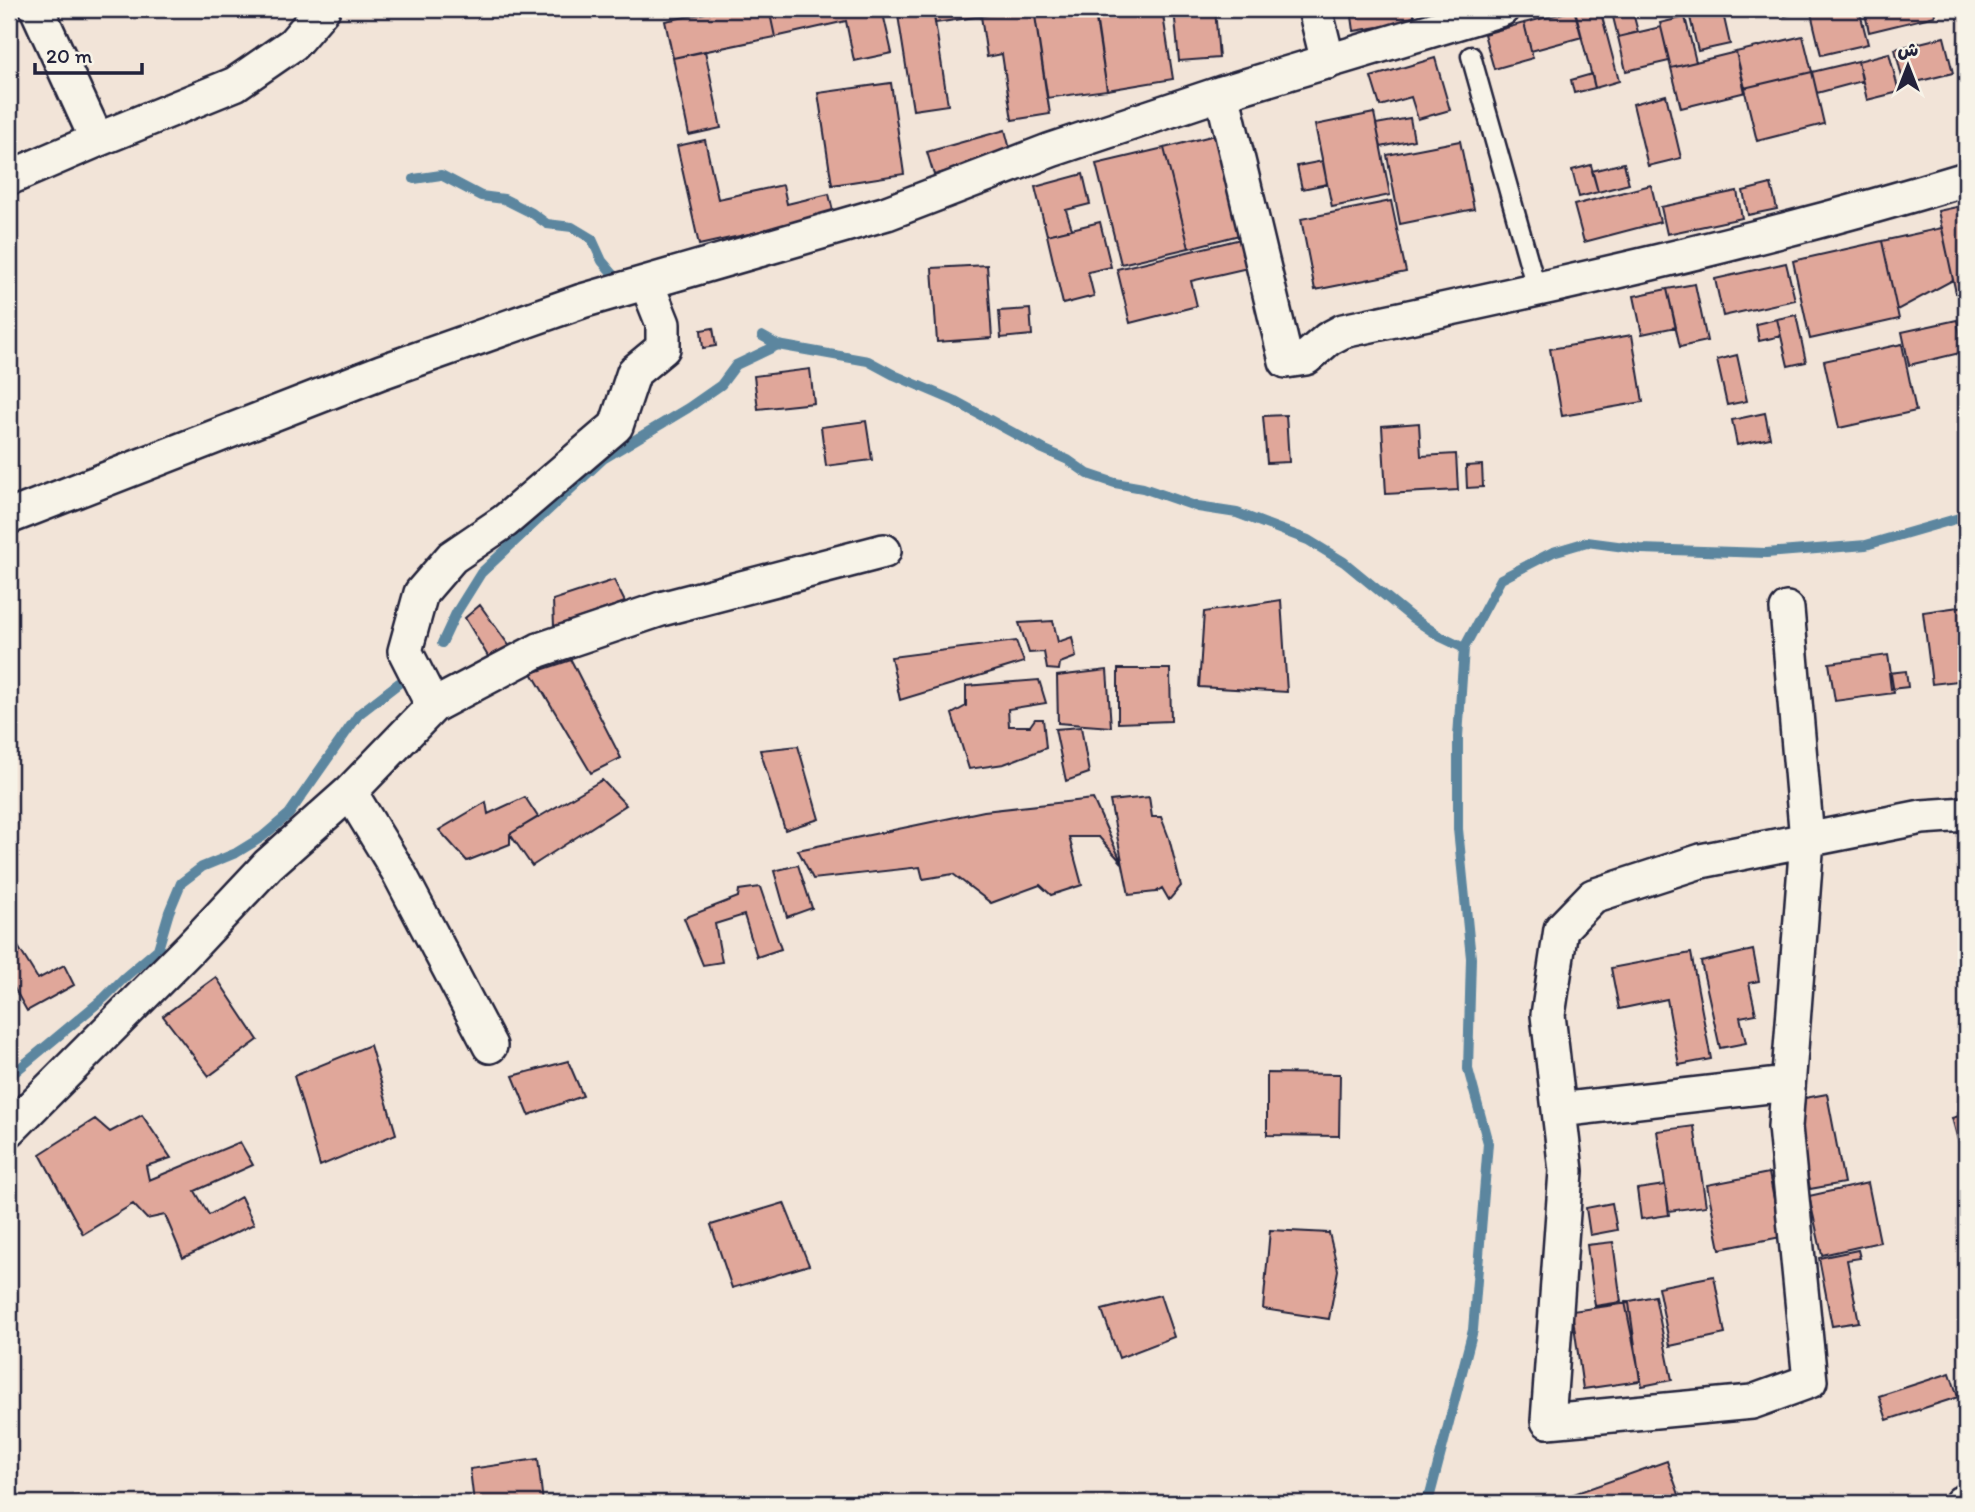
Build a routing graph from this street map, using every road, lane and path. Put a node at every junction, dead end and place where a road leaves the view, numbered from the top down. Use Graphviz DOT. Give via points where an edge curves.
graph roads {
  1 [pos="37,9"];
  2 [pos="323,9"];
  3 [pos="1315,9"];
  4 [pos="1502,9"];
  5 [pos="1442,17"];
  6 [pos="1471,56"];
  7 [pos="1328,62"];
  8 [pos="1222,93"];
  9 [pos="97,139"];
  10 [pos="9,178"];
  11 [pos="1966,179"];
  12 [pos="648,284"];
  13 [pos="1537,291"];
  14 [pos="9,517"];
  15 [pos="884,551"];
  16 [pos="1787,609"];
  17 [pos="433,706"];
  18 [pos="350,792"];
  19 [pos="1966,814"];
  20 [pos="1807,840"];
  21 [pos="490,1046"];
  22 [pos="1788,1084"];
  23 [pos="1559,1110"];
  24 [pos="9,1130"];
  25 [pos="1966,1501"];
  26 [pos="1961,1503"];
  1 -- 9 [label="street"];
  2 -- 9 [label="street" via="293,44 234,84"];
  3 -- 7 [label="street"];
  4 -- 5 [label="street"];
  5 -- 7 [label="street"];
  6 -- 13 [label="lane"];
  7 -- 8 [label="street"];
  8 -- 12 [label="street" via="1051,149 887,213"];
  8 -- 13 [label="street" via="1286,361 1306,358 1343,331"];
  9 -- 10 [label="street"];
  11 -- 13 [label="street" via="1869,208"];
  12 -- 14 [label="street" via="582,301 381,372"];
  12 -- 17 [label="street" via="663,324 663,348 634,372 616,426 505,521 452,557 421,593 405,651"];
  15 -- 17 [label="street" via="661,609 539,650"];
  16 -- 20 [label="street"];
  17 -- 18 [label="street"];
  18 -- 21 [label="street" via="398,871"];
  18 -- 24 [label="street" via="268,865"];
  19 -- 20 [label="street" via="1922,817"];
  20 -- 22 [label="street"];
  20 -- 23 [label="street" via="1701,861 1593,896 1561,929 1548,1015"];
  22 -- 23 [label="street"];
  22 -- 23 [label="street" via="1785,1127 1810,1381 1752,1402 1548,1422 1566,1171"];
  25 -- 26 [label="street"];
}
